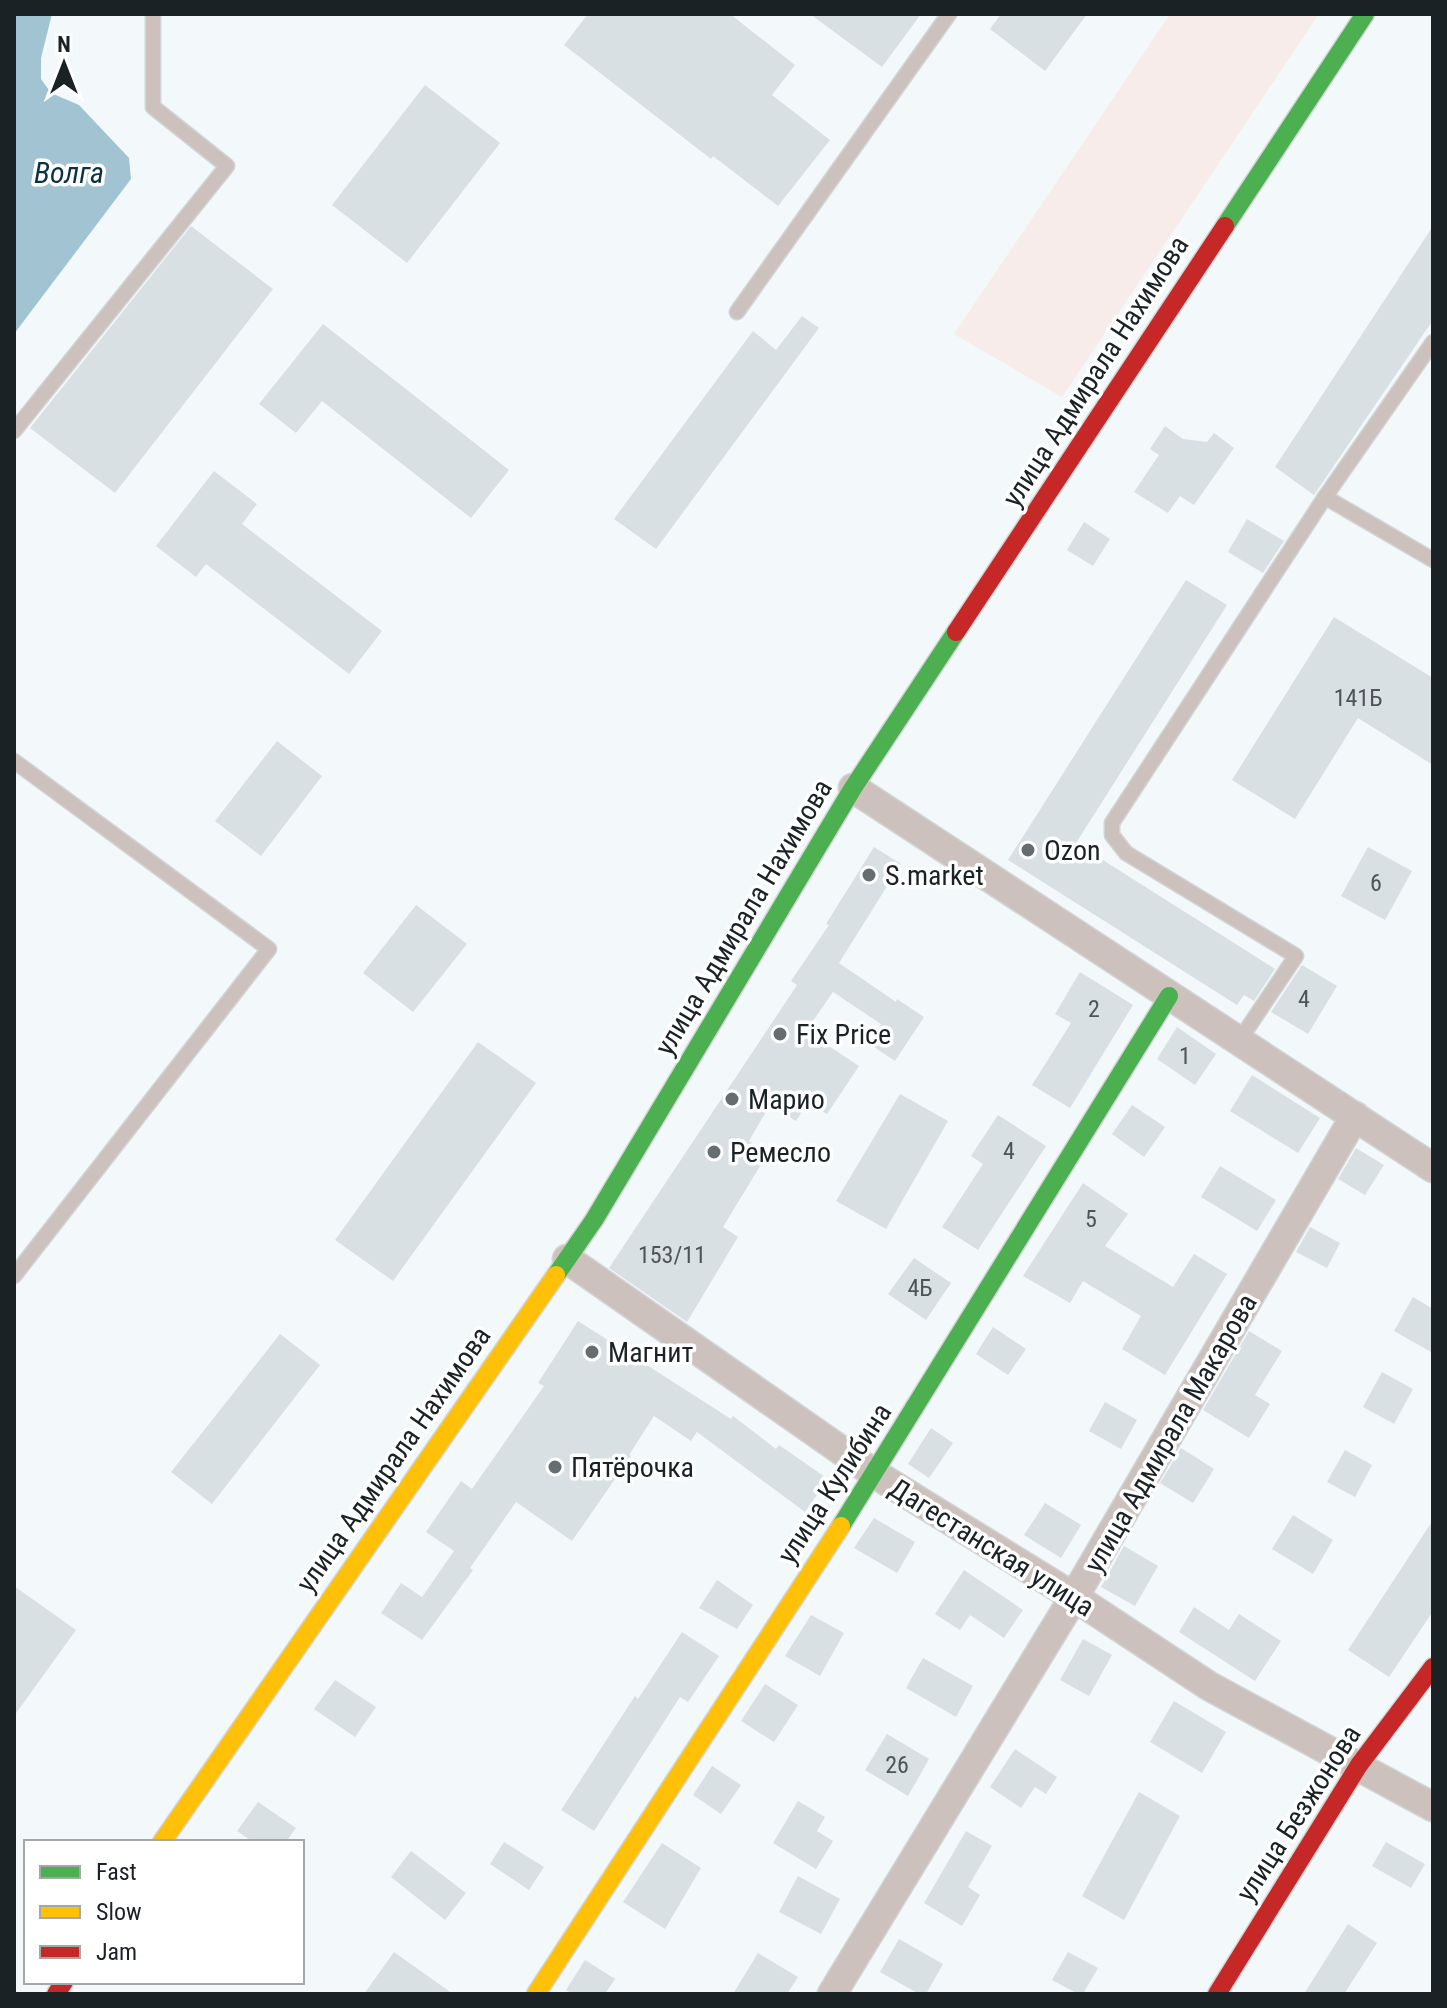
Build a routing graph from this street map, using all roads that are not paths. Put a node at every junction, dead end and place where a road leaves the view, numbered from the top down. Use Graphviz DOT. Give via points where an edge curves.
graph roads {
  1 [pos="153,14"];
  2 [pos="949,14"];
  3 [pos="1365,14"];
  4 [pos="737,312"];
  5 [pos="1433,342"];
  6 [pos="14,431"];
  7 [pos="1325,497"];
  8 [pos="1433,560"];
  9 [pos="14,761"];
  10 [pos="853,788"];
  11 [pos="1169,996"];
  12 [pos="1239,1041"];
  13 [pos="1355,1116"];
  14 [pos="1433,1168"];
  15 [pos="567,1259"];
  16 [pos="14,1276"];
  17 [pos="875,1474"];
  18 [pos="1074,1597"];
  19 [pos="1433,1667"];
  20 [pos="1359,1765"];
  21 [pos="1433,1807"];
  22 [pos="163,1840"];
  23 [pos="536,1994"];
  24 [pos="832,1994"];
  25 [pos="1217,1994"];
  1 -- 6 [label="lane" via="153,107 227,166"];
  2 -- 4 [label="lane"];
  3 -- 10 [label="main road, улица Адмирала Нахимова"];
  5 -- 7 [label="lane"];
  7 -- 8 [label="lane"];
  7 -- 12 [label="lane" via="1112,823 1112,835 1126,853 1296,956"];
  9 -- 16 [label="lane" via="269,949"];
  10 -- 11 [label="street"];
  10 -- 15 [label="main road, улица Адмирала Нахимова"];
  11 -- 12 [label="street"];
  11 -- 17 [label="main road, улица Кулибина"];
  12 -- 13 [label="street"];
  13 -- 14 [label="street"];
  13 -- 18 [label="street, улица Адмирала Макарова"];
  15 -- 17 [label="street, Дагестанская улица"];
  15 -- 22 [label="main road, улица Адмирала Нахимова"];
  17 -- 18 [label="street, Дагестанская улица"];
  17 -- 23 [label="main road, улица Кулибина"];
  18 -- 20 [label="street, Дагестанская улица" via="1209,1686"];
  18 -- 24 [label="street, улица Адмирала Макарова"];
  19 -- 20 [label="main road, улица Безжонова"];
  20 -- 21 [label="street, Дагестанская улица"];
  20 -- 25 [label="main road, улица Безжонова"];
}
